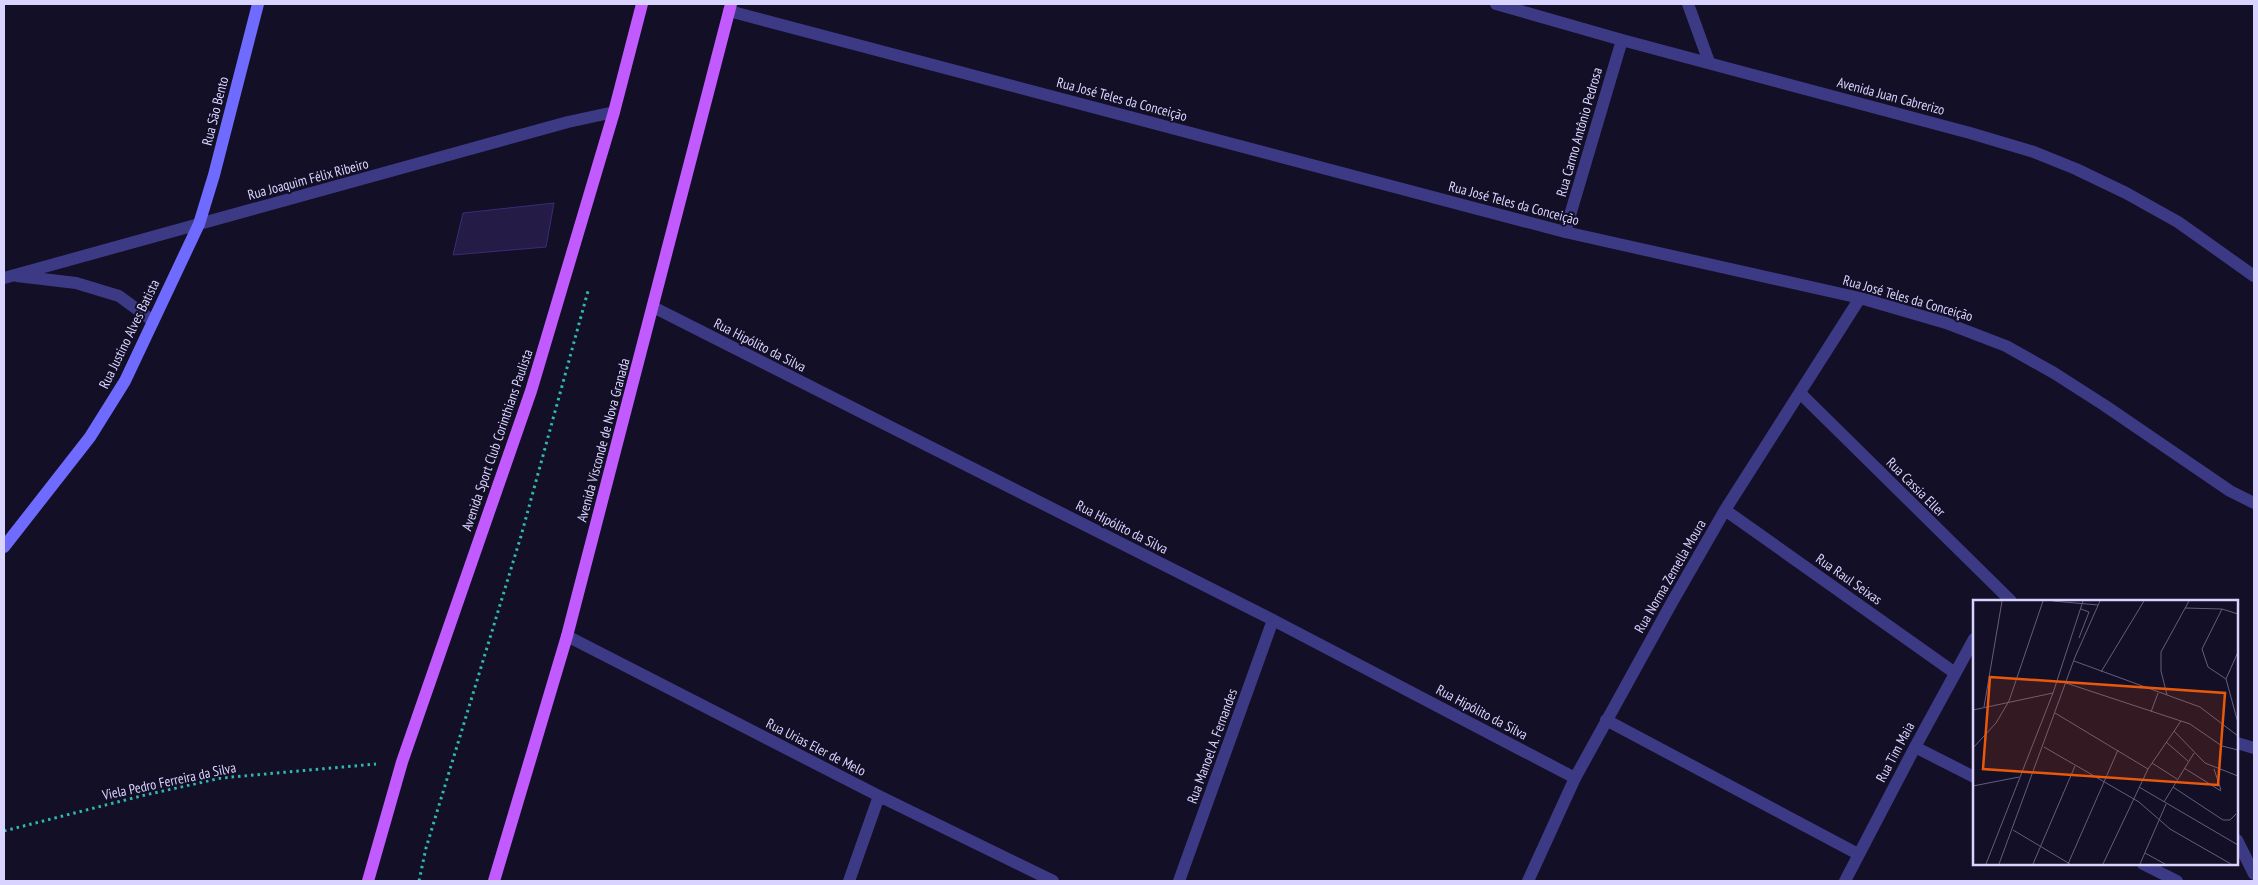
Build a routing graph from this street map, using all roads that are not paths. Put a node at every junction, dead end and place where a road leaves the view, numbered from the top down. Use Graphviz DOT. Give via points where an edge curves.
graph roads {
  1 [pos="258,4"];
  2 [pos="642,4"];
  3 [pos="1496,4"];
  4 [pos="1688,4"];
  5 [pos="730,7"];
  6 [pos="1622,40"];
  7 [pos="1709,62"];
  8 [pos="614,112"];
  9 [pos="199,224"];
  10 [pos="1565,232"];
  11 [pos="2254,276"];
  12 [pos="7,277"];
  13 [pos="1860,298"];
  14 [pos="653,307"];
  15 [pos="153,321"];
  16 [pos="1800,393"];
  17 [pos="2254,504"];
  18 [pos="1726,510"];
  19 [pos="4,547"];
  20 [pos="2003,598"];
  21 [pos="1273,620"];
  22 [pos="567,636"];
  23 [pos="1973,641"];
  24 [pos="1955,673"];
  25 [pos="1606,720"];
  26 [pos="2238,742"];
  27 [pos="1915,747"];
  28 [pos="2254,748"];
  29 [pos="1973,776"];
  30 [pos="1575,778"];
  31 [pos="879,796"];
  32 [pos="2238,842"];
  33 [pos="1858,854"];
  34 [pos="2145,865"];
  35 [pos="2254,874"];
  36 [pos="368,881"];
  37 [pos="494,881"];
  38 [pos="849,881"];
  39 [pos="1053,881"];
  40 [pos="1179,881"];
  41 [pos="1528,881"];
  42 [pos="1845,881"];
  43 [pos="2177,881"];
  1 -- 9 [label="street, Rua São Bento"];
  2 -- 8 [label="main road, Avenida Sport Club Corinthians Paulista"];
  3 -- 6 [label="street, Avenida Juan Cabrerizo"];
  4 -- 7 [label="street"];
  5 -- 10 [label="street, Rua José Teles da Conceição"];
  5 -- 14 [label="main road, Avenida Visconde de Nova Granada"];
  6 -- 7 [label="street, Avenida Juan Cabrerizo"];
  6 -- 10 [label="street, Rua Carmo Antônio Pedrosa"];
  7 -- 11 [label="street, Avenida Juan Cabrerizo" via="2034,152 2126,193 2178,222"];
  8 -- 9 [label="street, Rua Joaquim Félix Ribeiro"];
  8 -- 36 [label="main road, Avenida Sport Club Corinthians Paulista" via="531,391 402,762"];
  9 -- 12 [label="street, Rua Joaquim Félix Ribeiro"];
  9 -- 15 [label="street, Rua Justino Alves Batista"];
  10 -- 13 [label="street, Rua José Teles da Conceição"];
  12 -- 15 [label="street, Rua Joaquim Félix Ribeiro" via="76,283 119,296"];
  13 -- 16 [label="street, Rua Norma Zemella Moura"];
  13 -- 17 [label="street, Rua José Teles da Conceição" via="1946,323 2006,346 2104,405"];
  14 -- 21 [label="street, Rua Hipólito da Silva"];
  14 -- 22 [label="main road, Avenida Visconde de Nova Granada"];
  15 -- 19 [label="street, Rua Justino Alves Batista" via="125,382 90,438"];
  16 -- 18 [label="street, Rua Norma Zemella Moura"];
  16 -- 20 [label="street, Rua Cassia Eller"];
  18 -- 24 [label="street, Rua Raul Seixas"];
  18 -- 25 [label="street, Rua Norma Zemella Moura"];
  21 -- 30 [label="street, Rua Hipólito da Silva"];
  21 -- 40 [label="street, Rua Manoel A. Fernandes"];
  22 -- 31 [label="street, Rua Urias Eler de Melo"];
  22 -- 37 [label="main road, Avenida Visconde de Nova Granada"];
  23 -- 24 [label="street, Rua Tim Maia"];
  24 -- 27 [label="street, Rua Tim Maia"];
  25 -- 30 [label="street, Rua Norma Zemella Moura"];
  25 -- 33 [label="street"];
  26 -- 28 [label="street"];
  27 -- 29 [label="street"];
  27 -- 33 [label="street, Rua Tim Maia"];
  30 -- 41 [label="street, Rua Norma Zemella Moura"];
  31 -- 38 [label="street"];
  31 -- 39 [label="street, Rua Urias Eler de Melo"];
  32 -- 35 [label="street"];
  33 -- 42 [label="street, Rua Tim Maia"];
  34 -- 43 [label="street"];
}
